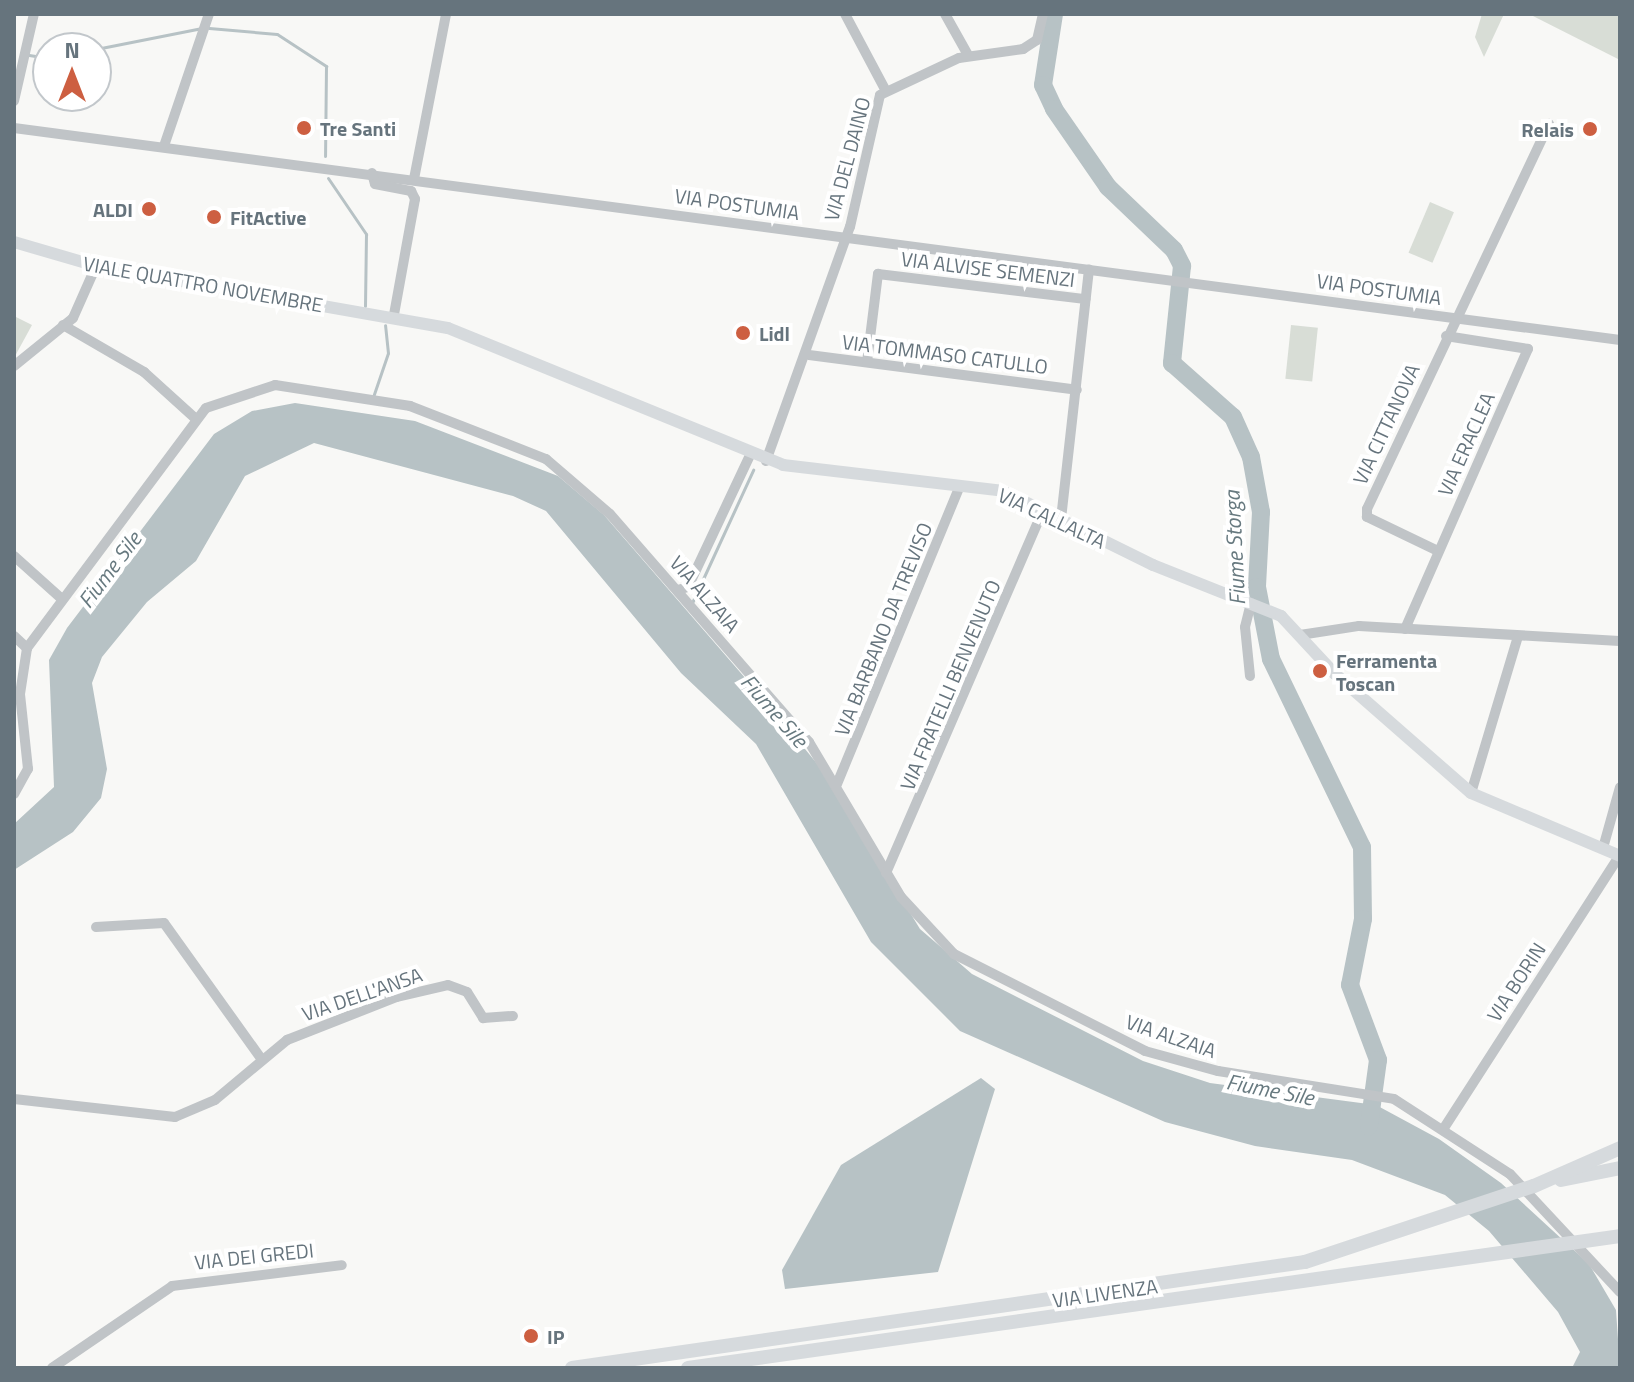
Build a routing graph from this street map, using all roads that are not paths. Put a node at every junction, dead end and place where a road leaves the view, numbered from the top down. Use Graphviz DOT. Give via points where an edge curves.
graph roads {
  1 [pos="34,14"];
  2 [pos="446,14"];
  3 [pos="845,14"];
  4 [pos="945,14"];
  5 [pos="1043,14"];
  6 [pos="208,17"];
  7 [pos="968,55"];
  8 [pos="880,99"];
  9 [pos="14,101"];
  10 [pos="1549,124"];
  11 [pos="14,128"];
  12 [pos="164,146"];
  13 [pos="372,173"];
  14 [pos="414,179"];
  15 [pos="845,237"];
  16 [pos="14,242"];
  17 [pos="96,266"];
  18 [pos="1089,270"];
  19 [pos="1086,299"];
  20 [pos="394,314"];
  21 [pos="1454,319"];
  22 [pos="63,325"];
  23 [pos="1620,333"];
  24 [pos="1446,336"];
  25 [pos="1600,338"];
  26 [pos="1620,340"];
  27 [pos="809,355"];
  28 [pos="867,362"];
  29 [pos="14,366"];
  30 [pos="1077,390"];
  31 [pos="196,419"];
  32 [pos="750,455"];
  33 [pos="766,461"];
  34 [pos="960,486"];
  35 [pos="1043,510"];
  36 [pos="1061,519"];
  37 [pos="1438,551"];
  38 [pos="14,556"];
  39 [pos="678,590"];
  40 [pos="62,599"];
  41 [pos="1252,603"];
  42 [pos="1405,629"];
  43 [pos="1300,635"];
  44 [pos="14,636"];
  45 [pos="1518,636"];
  46 [pos="1620,641"];
  47 [pos="27,648"];
  48 [pos="1250,676"];
  49 [pos="837,784"];
  50 [pos="1620,787"];
  51 [pos="1471,793"];
  52 [pos="14,794"];
  53 [pos="1603,848"];
  54 [pos="1620,856"];
  55 [pos="886,873"];
  56 [pos="96,927"];
  57 [pos="513,1016"];
  58 [pos="260,1057"];
  59 [pos="14,1099"];
  60 [pos="1444,1128"];
  61 [pos="1620,1140"];
  62 [pos="1620,1148"];
  63 [pos="1594,1156"];
  64 [pos="1620,1168"];
  65 [pos="1534,1186"];
  66 [pos="1620,1236"];
  67 [pos="342,1265"];
  68 [pos="1620,1292"];
  69 [pos="52,1368"];
  70 [pos="572,1368"];
  71 [pos="688,1368"];
  1 -- 9 [label="street"];
  2 -- 14 [label="street"];
  3 -- 8 [label="street, VIA DEL DAINO"];
  4 -- 7 [label="street"];
  5 -- 7 [label="street, VIA DEL DAINO" via="1031,46"];
  6 -- 12 [label="street"];
  7 -- 8 [label="street, VIA DEL DAINO"];
  8 -- 15 [label="street, VIA DEL DAINO"];
  10 -- 21 [label="street, VIA POSTUMIA"];
  11 -- 12 [label="street, VIA POSTUMIA"];
  12 -- 13 [label="street, VIA POSTUMIA"];
  13 -- 14 [label="street, VIA POSTUMIA"];
  13 -- 20 [label="street" via="375,184 411,191 415,199"];
  14 -- 15 [label="street, VIA POSTUMIA"];
  15 -- 18 [label="street, VIA POSTUMIA"];
  15 -- 27 [label="street, VIA DEL DAINO"];
  16 -- 17 [label="main road, VIALE QUATTRO NOVEMBRE"];
  17 -- 20 [label="main road, VIALE QUATTRO NOVEMBRE"];
  17 -- 22 [label="street" via="89,293"];
  18 -- 19 [label="street"];
  18 -- 21 [label="street, VIA POSTUMIA"];
  19 -- 28 [label="street, VIA ALVISE SEMENZI" via="878,274"];
  19 -- 30 [label="street"];
  20 -- 32 [label="main road, VIA CALLALTA" via="502,349"];
  21 -- 24 [label="street, VIA CITTANOVA"];
  21 -- 25 [label="street, VIA POSTUMIA"];
  22 -- 29 [label="street"];
  22 -- 31 [label="street" via="144,372"];
  23 -- 25 [label="street, VIA POSTUMIA"];
  24 -- 37 [label="street, VIA CITTANOVA" via="1366,513"];
  24 -- 37 [label="street, VIA ERACLEA" via="1528,349"];
  25 -- 26 [label="street, VIA POSTUMIA"];
  27 -- 28 [label="street, VIA TOMMASO CATULLO"];
  27 -- 33 [label="street, VIA DEL DAINO"];
  28 -- 30 [label="street, VIA TOMMASO CATULLO"];
  30 -- 36 [label="street"];
  31 -- 39 [label="street, VIA ALZAIA" via="227,398 275,385 372,396 546,459 581,485"];
  31 -- 40 [label="street, VIA ALZAIA"];
  32 -- 33 [label="main road, VIA CALLALTA"];
  32 -- 39 [label="street" via="688,587"];
  33 -- 34 [label="main road, VIA CALLALTA" via="821,474"];
  34 -- 35 [label="main road, VIA CALLALTA" via="1003,491"];
  34 -- 49 [label="street, VIA BARBANO DA TREVISO"];
  35 -- 36 [label="main road, VIA CALLALTA"];
  35 -- 55 [label="street, VIA FRATELLI BENVENUTO"];
  36 -- 41 [label="main road, VIA CALLALTA"];
  37 -- 42 [label="street, VIA ERACLEA"];
  38 -- 40 [label="street"];
  39 -- 49 [label="street, VIA ALZAIA"];
  40 -- 47 [label="street, VIA ALZAIA"];
  41 -- 43 [label="main road, VIA CALLALTA" via="1275,613"];
  41 -- 48 [label="street"];
  42 -- 43 [label="street" via="1322,627"];
  42 -- 45 [label="street"];
  43 -- 51 [label="main road, VIA CALLALTA"];
  44 -- 47 [label="street"];
  45 -- 46 [label="street"];
  45 -- 51 [label="street"];
  47 -- 52 [label="street, VIA ALZAIA" via="20,694 28,769"];
  49 -- 55 [label="street, VIA ALZAIA"];
  50 -- 53 [label="street"];
  51 -- 53 [label="main road"];
  53 -- 54 [label="main road"];
  54 -- 60 [label="street, VIA BORIN"];
  55 -- 60 [label="street, VIA ALZAIA" via="954,954 1123,1041 1218,1071 1372,1095"];
  56 -- 58 [label="street" via="164,923"];
  57 -- 58 [label="street, VIA DELL'ANSA" via="483,1018 467,992 448,985 306,1031"];
  58 -- 59 [label="street, VIA DELL'ANSA" via="215,1100 166,1119"];
  60 -- 68 [label="street, VIA ALZAIA" via="1549,1209"];
  61 -- 63 [label="highway"];
  62 -- 63 [label="highway, VIA LIVENZA"];
  63 -- 65 [label="highway, VIA LIVENZA"];
  64 -- 65 [label="highway"];
  65 -- 70 [label="highway, VIA LIVENZA" via="1365,1245 1188,1281"];
  66 -- 71 [label="highway, VIA LIVENZA"];
  67 -- 69 [label="street, VIA DEI GREDI" via="172,1286"];
}
